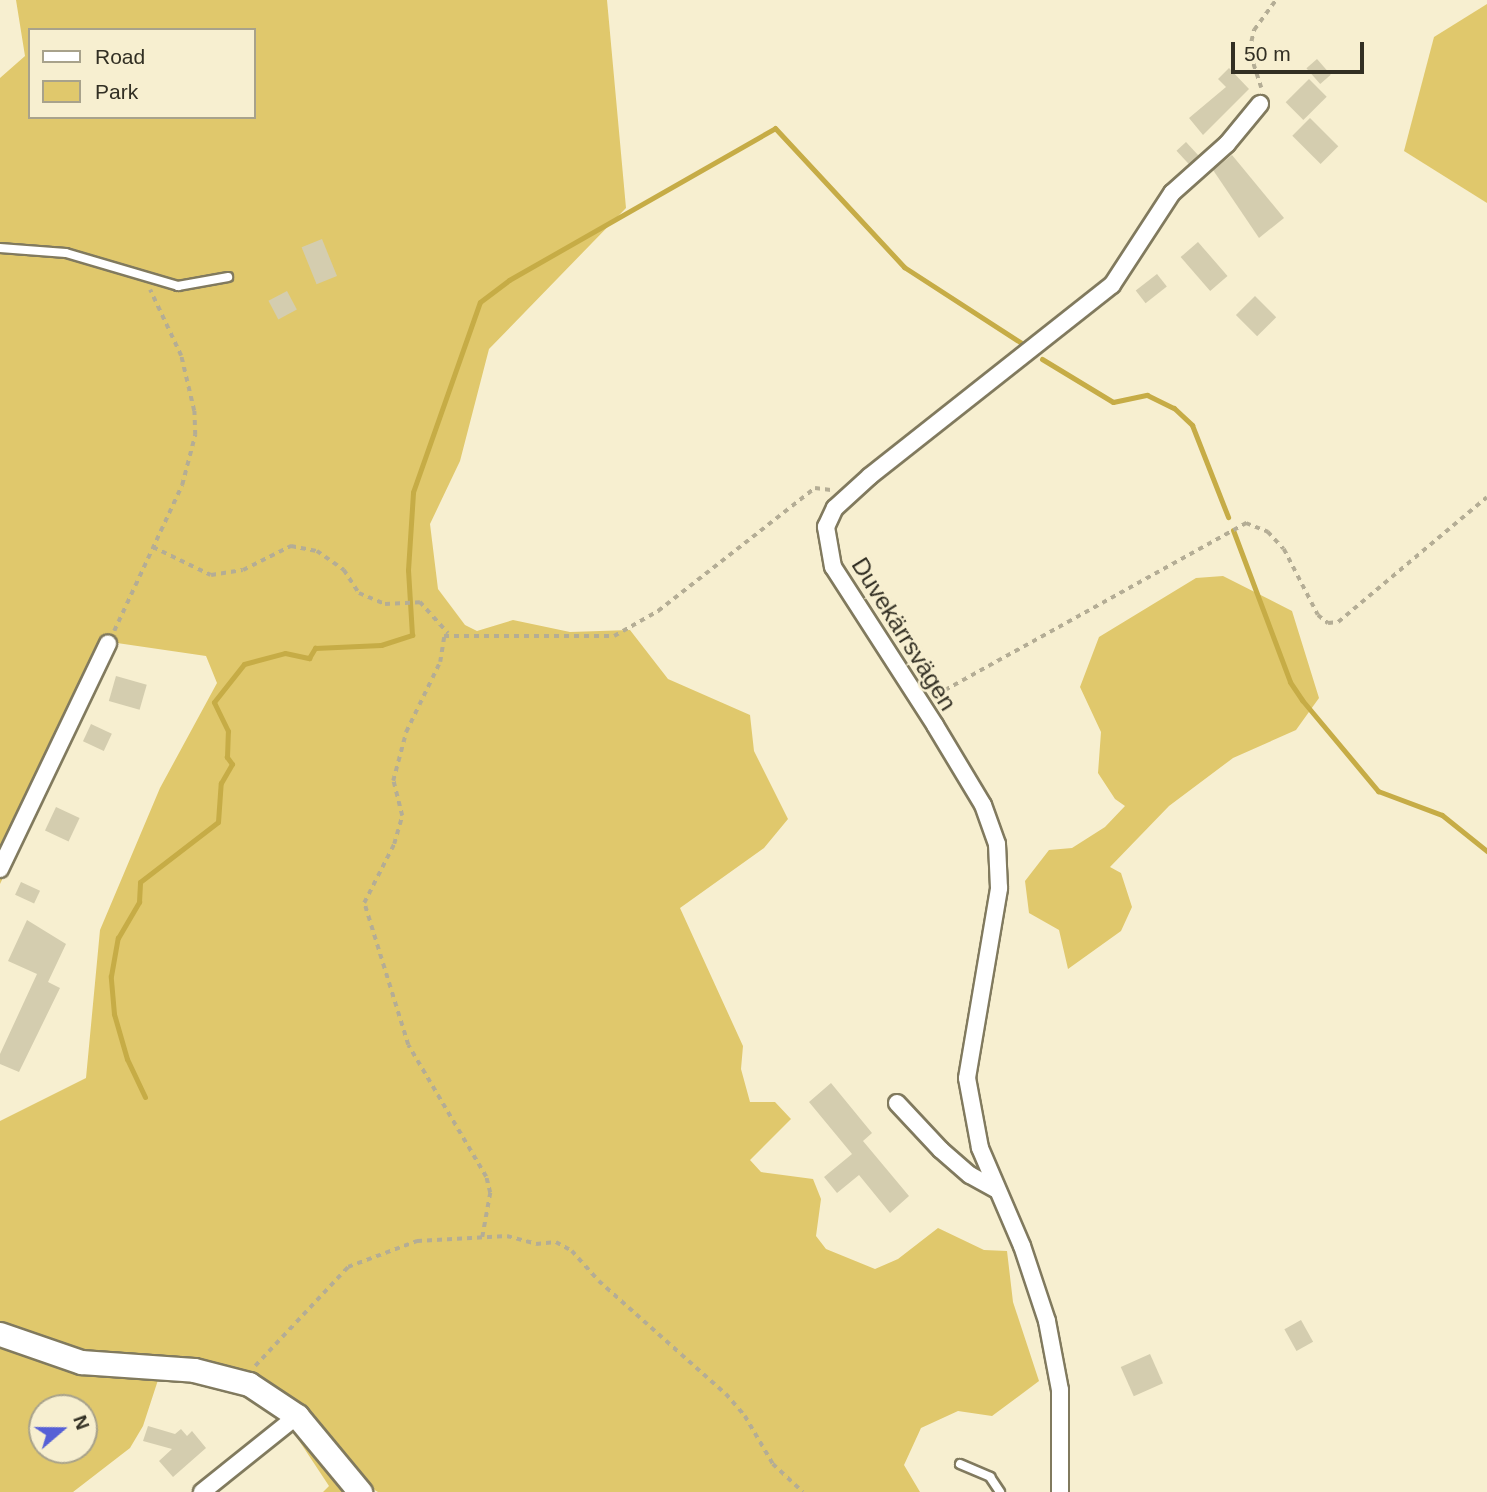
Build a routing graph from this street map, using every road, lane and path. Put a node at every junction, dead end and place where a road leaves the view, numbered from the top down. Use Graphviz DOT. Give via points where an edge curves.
graph roads {
  1 [pos="1276,0"];
  2 [pos="1260,104"];
  3 [pos="0,248"];
  4 [pos="142,276"];
  5 [pos="228,277"];
  6 [pos="1487,497"];
  7 [pos="840,503"];
  8 [pos="153,547"];
  9 [pos="449,633"];
  10 [pos="108,644"];
  11 [pos="922,704"];
  12 [pos="0,869"];
  13 [pos="897,1103"];
  14 [pos="995,1189"];
  15 [pos="482,1237"];
  16 [pos="0,1334"];
  17 [pos="245,1382"];
  18 [pos="297,1416"];
  19 [pos="960,1464"];
  20 [pos="201,1492"];
  21 [pos="360,1492"];
  22 [pos="803,1492"];
  23 [pos="1000,1492"];
  24 [pos="1060,1492"];
  1 -- 2 [label="path" via="1254,30 1250,51 1262,86"];
  2 -- 7 [label="street, Duvekärrsvägen" via="1227,144 1172,193 1112,285"];
  3 -- 4 [label="lane" via="66,253"];
  4 -- 5 [label="lane" via="178,286"];
  4 -- 8 [label="path" via="181,356 195,435 182,485"];
  6 -- 11 [label="path" via="1338,622 1318,615 1297,568 1268,532 1246,523"];
  7 -- 9 [label="path" via="826,486 815,488 658,611 614,636 562,639"];
  7 -- 11 [label="street, Duvekärrsvägen" via="826,527 833,567"];
  8 -- 9 [label="path" via="211,575 243,570 291,546 317,551 344,570 359,593 385,604 420,602"];
  8 -- 10 [label="path"];
  9 -- 15 [label="path" via="406,732 393,781 402,816 394,844 364,903 408,1045 486,1177 490,1193"];
  10 -- 12 [label="street"];
  11 -- 14 [label="street, Duvekärrsvägen" via="988,816 1000,863 967,1078 980,1148"];
  13 -- 14 [label="street" via="941,1150"];
  14 -- 24 [label="street, Duvekärrsvägen" via="1022,1246 1046,1321 1060,1390"];
  15 -- 17 [label="path" via="417,1241 348,1267 324,1288"];
  15 -- 22 [label="path" via="556,1242 572,1251 599,1281 726,1394 745,1416 773,1464"];
  16 -- 17 [label="street" via="80,1363 194,1370"];
  17 -- 18 [label="street"];
  18 -- 20 [label="street"];
  18 -- 21 [label="street"];
  19 -- 23 [label="lane" via="990,1477"];
}
